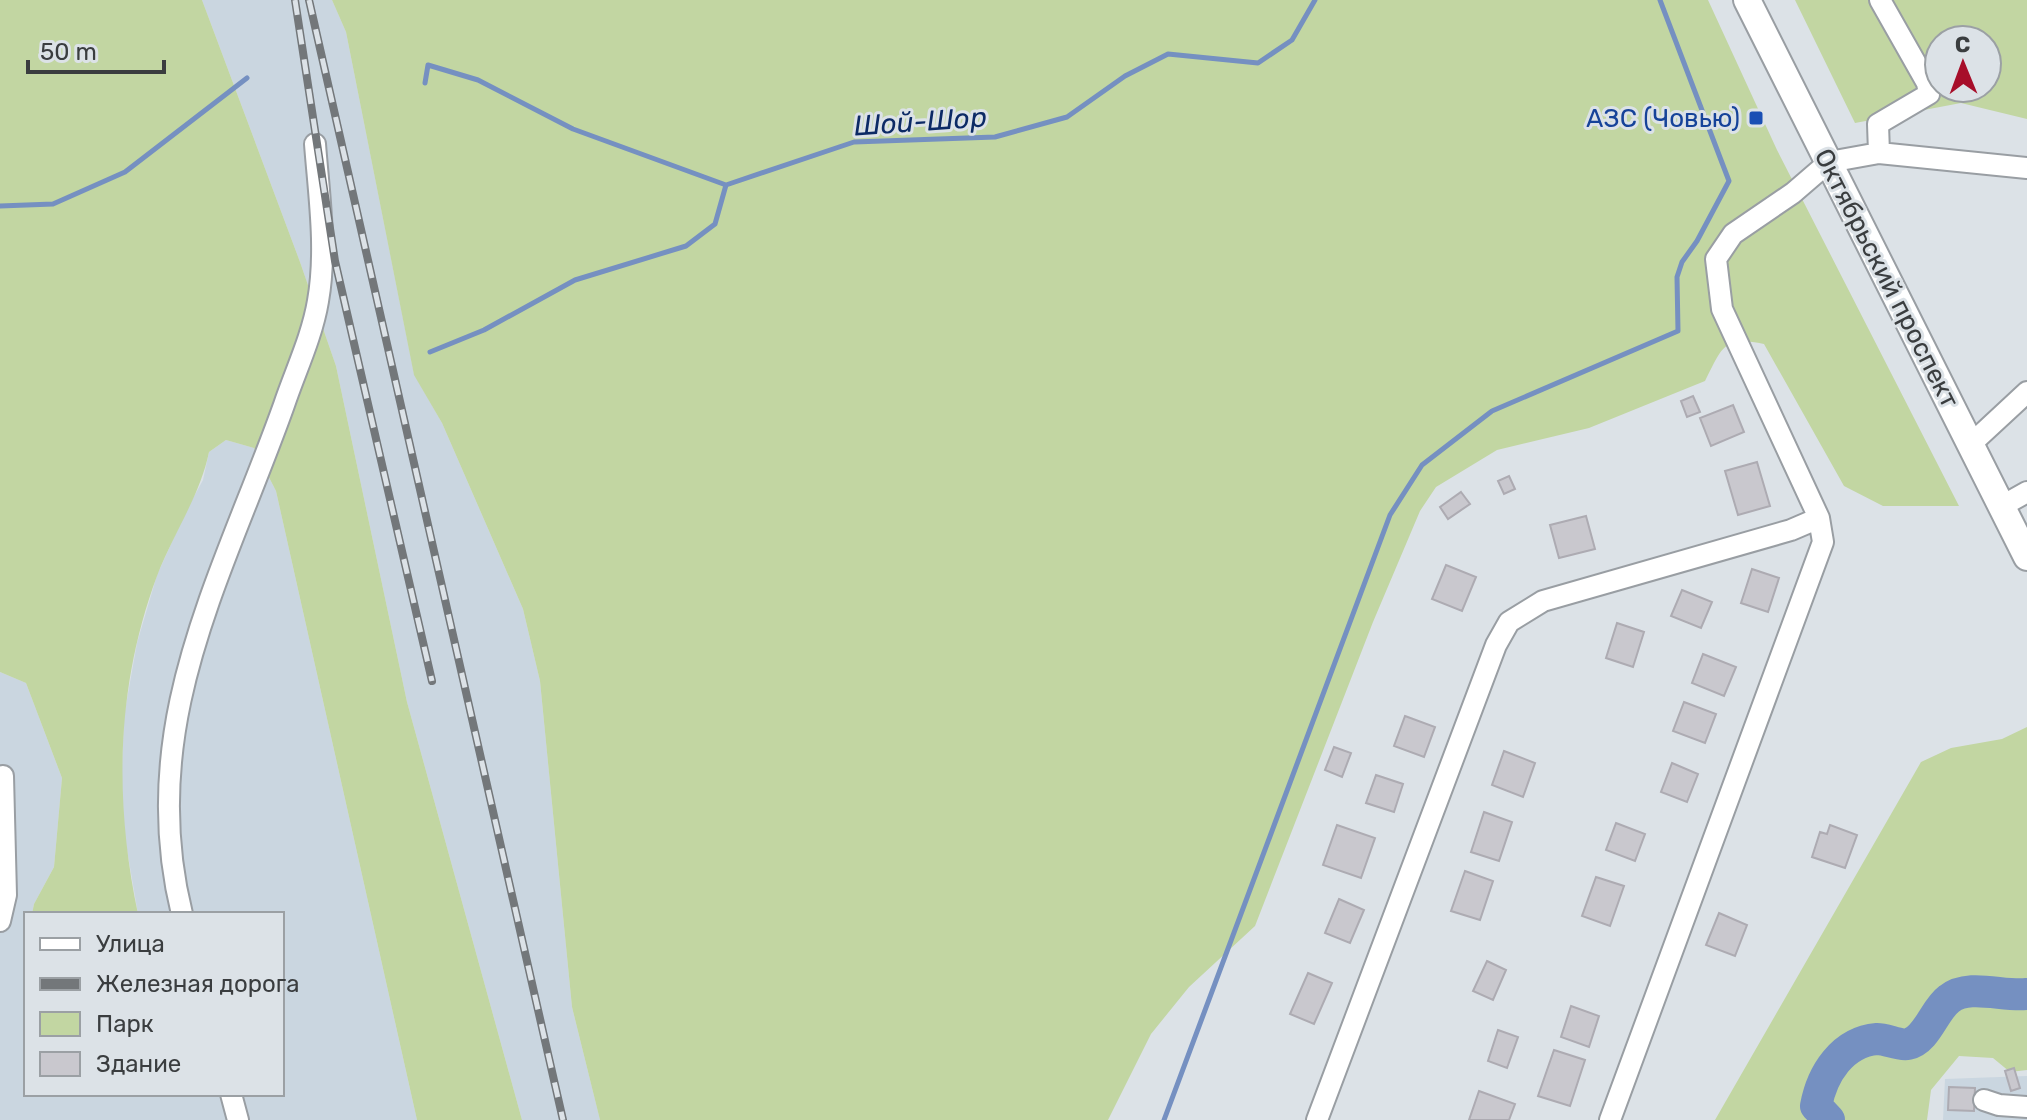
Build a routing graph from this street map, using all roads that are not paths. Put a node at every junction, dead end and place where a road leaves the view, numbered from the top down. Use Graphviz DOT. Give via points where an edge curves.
graph roads {
  1 [pos="1747,0"];
  2 [pos="1880,0"];
  3 [pos="315,144"];
  4 [pos="1879,153"];
  5 [pos="1829,162"];
  6 [pos="2027,168"];
  7 [pos="2027,392"];
  8 [pos="1971,444"];
  9 [pos="2027,492"];
  10 [pos="2002,506"];
  11 [pos="1819,518"];
  12 [pos="2027,557"];
  13 [pos="3,776"];
  14 [pos="182,912"];
  15 [pos="0,921"];
  16 [pos="232,1096"];
  17 [pos="1984,1100"];
  18 [pos="2027,1107"];
  19 [pos="238,1120"];
  20 [pos="1317,1120"];
  21 [pos="1610,1120"];
  1 -- 5 [label="main road, Октябрьский проспект"];
  2 -- 4 [label="street" via="1929,94 1878,124"];
  3 -- 14 [label="street" via="322,261 318,302 206,605 179,702 169,778"];
  4 -- 5 [label="street"];
  4 -- 6 [label="street"];
  5 -- 8 [label="main road, Октябрьский проспект"];
  5 -- 11 [label="street" via="1733,234 1716,259 1722,309"];
  7 -- 8 [label="street"];
  8 -- 10 [label="main road, Октябрьский проспект"];
  9 -- 10 [label="street"];
  10 -- 12 [label="main road, Октябрьский проспект"];
  11 -- 20 [label="street" via="1543,601 1509,622"];
  11 -- 21 [label="street" via="1823,542"];
  13 -- 15 [label="street" via="6,895"];
  16 -- 19 [label="street"];
  17 -- 18 [label="street"];
}
